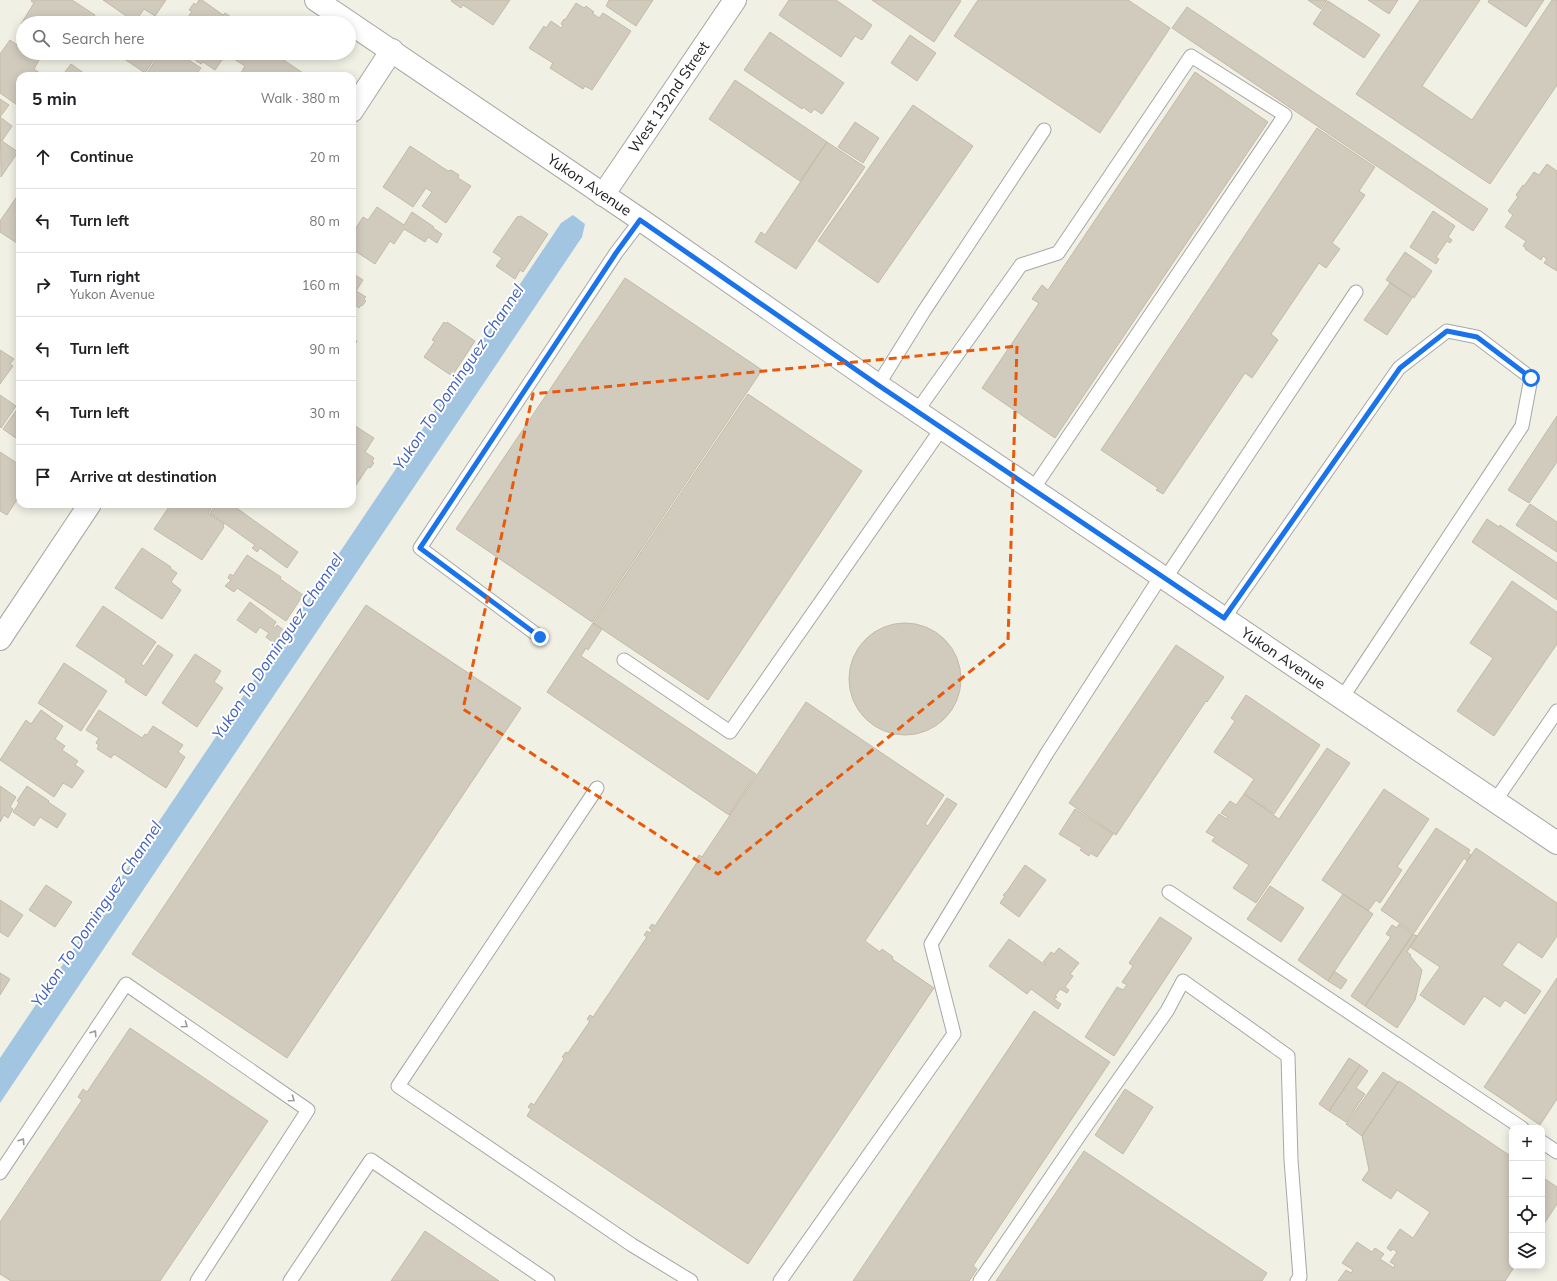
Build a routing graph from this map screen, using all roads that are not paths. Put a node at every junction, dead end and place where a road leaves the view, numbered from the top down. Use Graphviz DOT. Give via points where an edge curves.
graph roads {
  1 [pos="316,0"];
  2 [pos="735,0"];
  3 [pos="340,16"];
  4 [pos="356,26"];
  5 [pos="392,50"];
  6 [pos="356,105"];
  7 [pos="1044,130"];
  8 [pos="604,195"];
  9 [pos="640,220"];
  10 [pos="1356,292"];
  11 [pos="878,385"];
  12 [pos="916,411"];
  13 [pos="942,428"];
  14 [pos="1033,489"];
  15 [pos="87,508"];
  16 [pos="1163,577"];
  17 [pos="1224,618"];
  18 [pos="540,637"];
  19 [pos="0,639"];
  20 [pos="624,660"];
  21 [pos="1342,698"];
  22 [pos="1557,711"];
  23 [pos="597,788"];
  24 [pos="1495,801"];
  25 [pos="1557,843"];
  26 [pos="1169,892"];
  27 [pos="1518,1125"];
  28 [pos="1545,1144"];
  29 [pos="1557,1152"];
  30 [pos="0,1173"];
  31 [pos="197,1281"];
  32 [pos="290,1281"];
  33 [pos="548,1281"];
  34 [pos="691,1281"];
  35 [pos="780,1281"];
  36 [pos="980,1281"];
  37 [pos="1297,1281"];
  1 -- 3 [label="street, Yukon Avenue"];
  2 -- 8 [label="street, West 132nd Street"];
  4 -- 5 [label="street, Yukon Avenue"];
  5 -- 6 [label="street"];
  5 -- 8 [label="street, Yukon Avenue"];
  7 -- 11 [label="lane"];
  8 -- 9 [label="street, Yukon Avenue"];
  9 -- 11 [label="street, Yukon Avenue"];
  9 -- 18 [label="lane" via="420,548"];
  10 -- 16 [label="lane"];
  11 -- 12 [label="street, Yukon Avenue"];
  12 -- 13 [label="street, Yukon Avenue"];
  12 -- 14 [label="lane" via="1021,265 1058,253 1191,56 1285,115"];
  13 -- 14 [label="street, Yukon Avenue"];
  13 -- 20 [label="lane" via="730,732"];
  14 -- 16 [label="street, Yukon Avenue"];
  15 -- 19 [label="street"];
  16 -- 17 [label="street, Yukon Avenue"];
  16 -- 35 [label="lane" via="1047,753 931,944 954,1034"];
  17 -- 21 [label="street, Yukon Avenue"];
  17 -- 21 [label="lane" via="1400,368 1447,331 1477,337 1531,378 1522,426"];
  21 -- 24 [label="street, Yukon Avenue"];
  22 -- 24 [label="lane"];
  23 -- 34 [label="lane" via="398,1086 632,1245"];
  24 -- 25 [label="street, Yukon Avenue"];
  26 -- 27 [label="lane"];
  28 -- 29 [label="lane"];
  30 -- 31 [label="lane, one-way" via="126,984 308,1110"];
  32 -- 33 [label="lane" via="371,1160"];
  36 -- 37 [label="lane" via="1080,1133 1167,1011 1183,981 1288,1056 1291,1160 1300,1277"];
}
